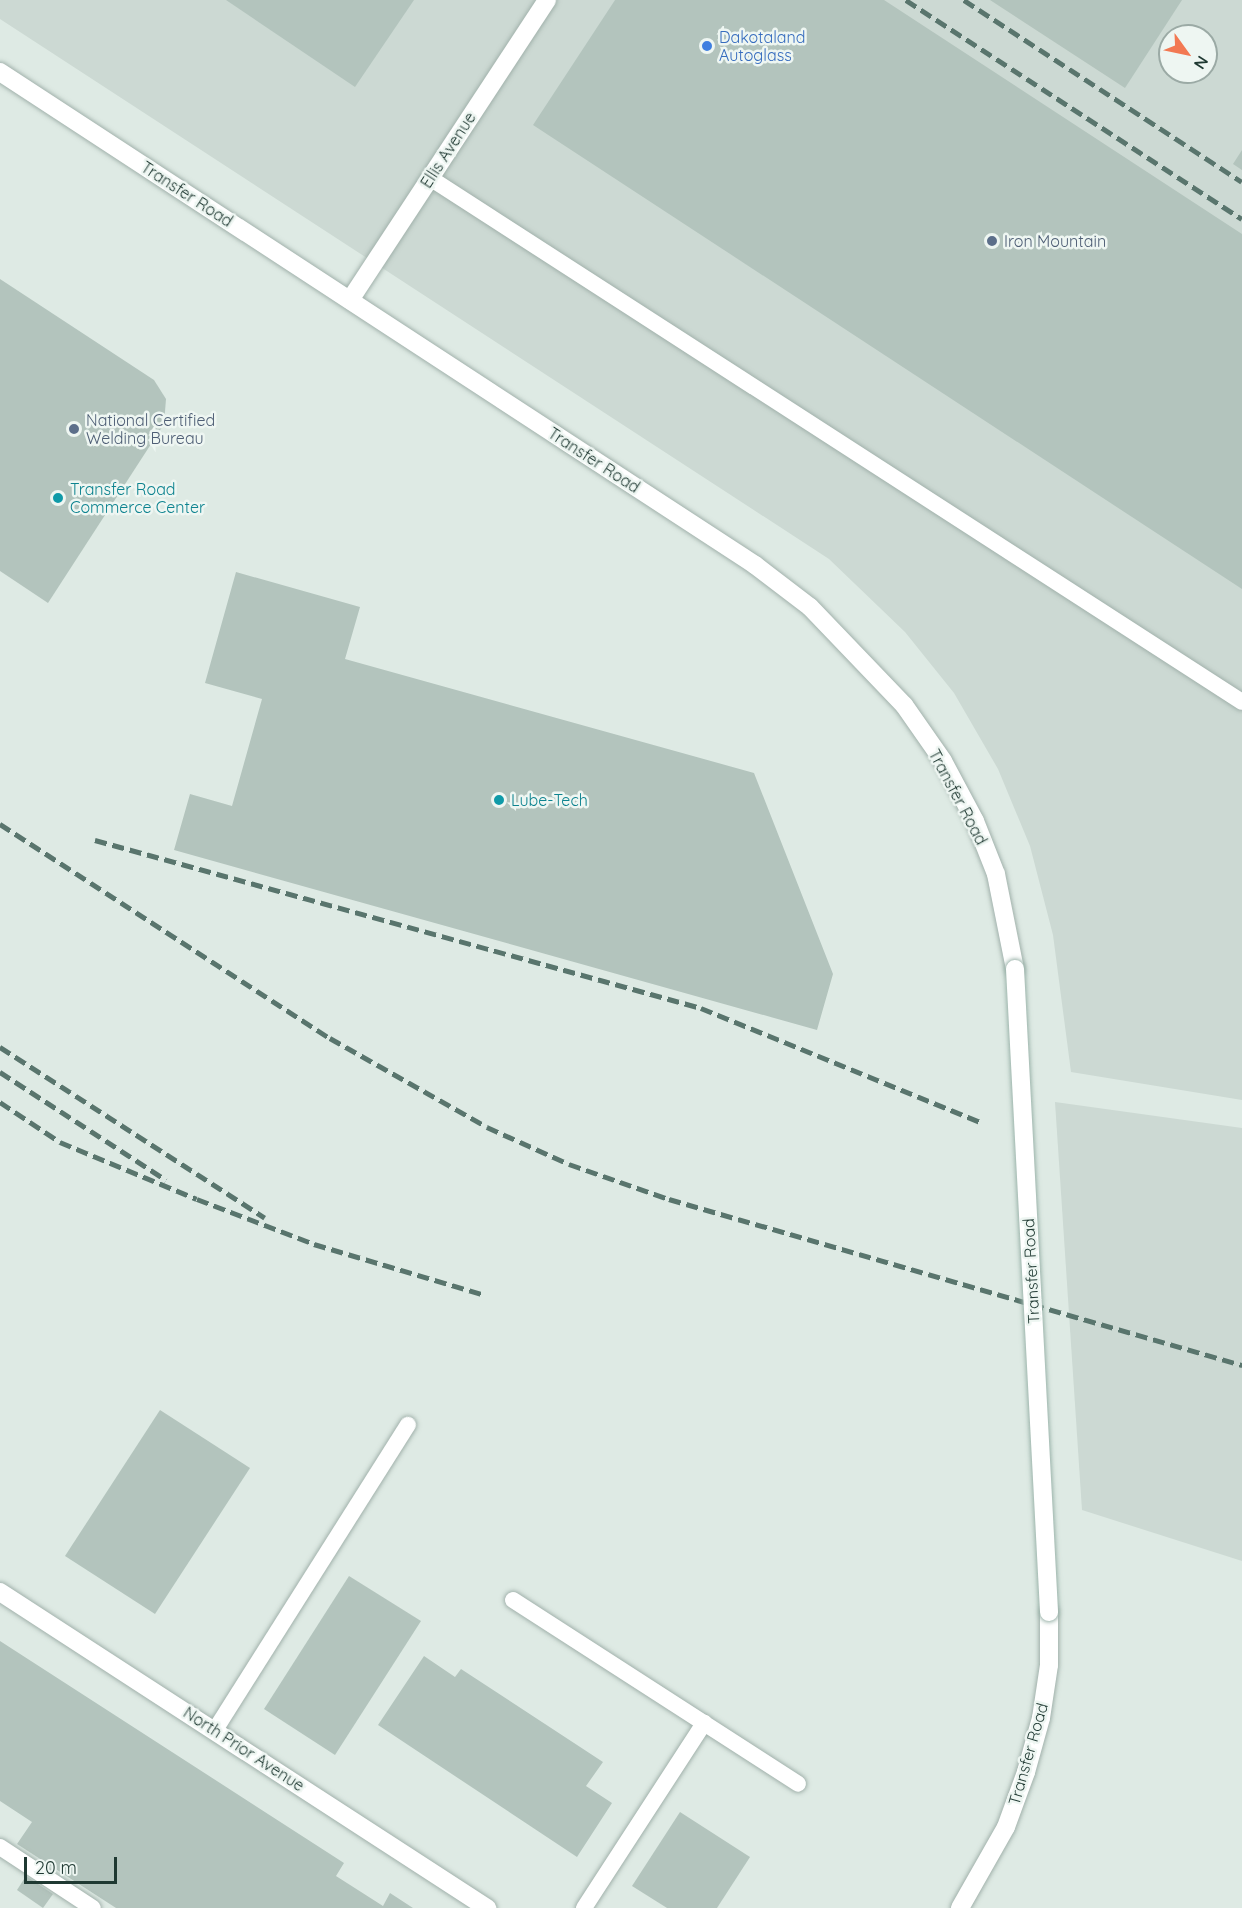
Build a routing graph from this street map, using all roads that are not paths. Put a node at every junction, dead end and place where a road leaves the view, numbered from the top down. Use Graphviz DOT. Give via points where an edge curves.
graph roads {
  1 [pos="547,0"];
  2 [pos="0,72"];
  3 [pos="430,178"];
  4 [pos="350,300"];
  5 [pos="1242,702"];
  6 [pos="408,1425"];
  7 [pos="0,1592"];
  8 [pos="513,1600"];
  9 [pos="704,1723"];
  10 [pos="215,1730"];
  11 [pos="798,1784"];
  12 [pos="0,1847"];
  13 [pos="93,1908"];
  14 [pos="487,1908"];
  15 [pos="584,1908"];
  16 [pos="960,1908"];
  1 -- 3 [label="main road, Ellis Avenue"];
  2 -- 4 [label="main road, Transfer Road"];
  3 -- 4 [label="main road, Ellis Avenue"];
  3 -- 5 [label="lane"];
  4 -- 16 [label="main road, Transfer Road, bridge" via="755,565 810,607 859,655 943,761 975,821 996,874 1015,969 1049,1665 1026,1772 1006,1827"];
  6 -- 10 [label="lane"];
  7 -- 10 [label="main road, North Prior Avenue"];
  8 -- 9 [label="lane"];
  9 -- 11 [label="lane"];
  9 -- 15 [label="lane"];
  10 -- 14 [label="main road, North Prior Avenue"];
  12 -- 13 [label="lane"];
}
